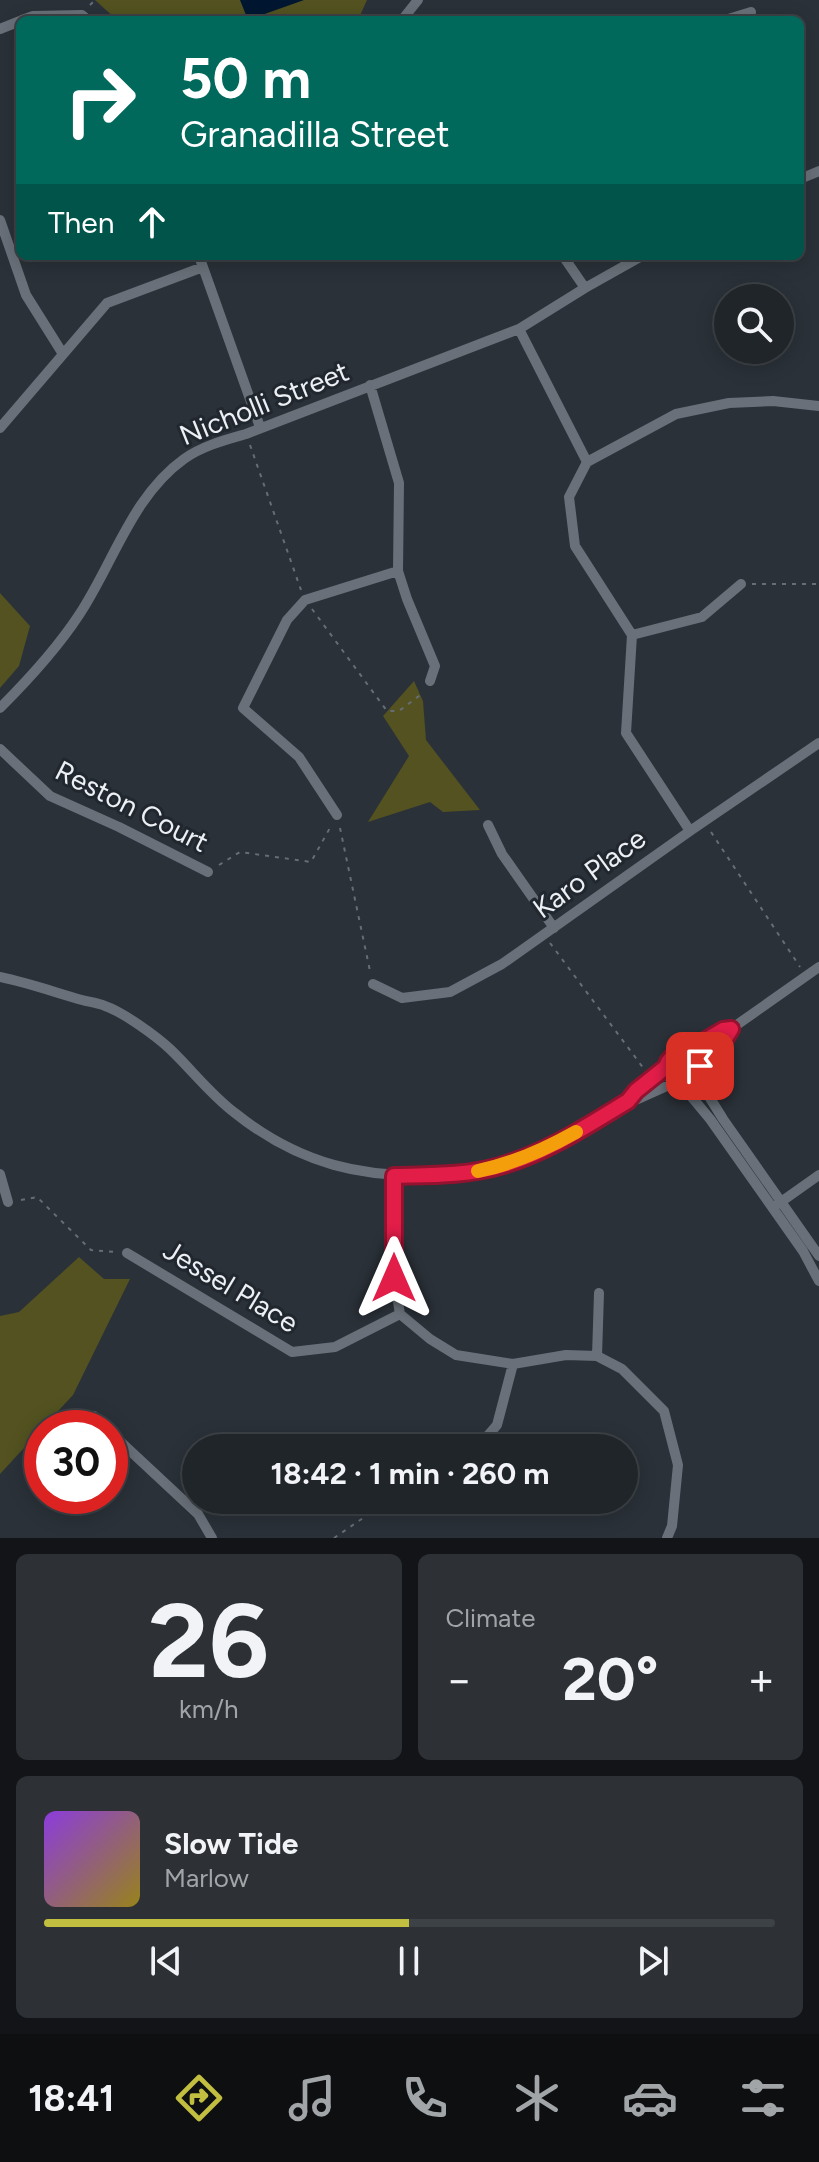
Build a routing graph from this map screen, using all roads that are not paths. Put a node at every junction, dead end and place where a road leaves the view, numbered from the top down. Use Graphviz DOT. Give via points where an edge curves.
graph roads {
  1 [pos="418,0"];
  2 [pos="751,12"];
  3 [pos="33,16"];
  4 [pos="83,16"];
  5 [pos="405,16"];
  6 [pos="738,16"];
  7 [pos="0,220"];
  8 [pos="200,260"];
  9 [pos="566,260"];
  10 [pos="635,260"];
  11 [pos="203,267"];
  12 [pos="585,288"];
  13 [pos="519,329"];
  14 [pos="63,354"];
  15 [pos="370,385"];
  16 [pos="819,406"];
  17 [pos="260,427"];
  18 [pos="0,428"];
  19 [pos="587,462"];
  20 [pos="398,571"];
  21 [pos="741,584"];
  22 [pos="632,635"];
  23 [pos="430,681"];
  24 [pos="0,708"];
  25 [pos="819,743"];
  26 [pos="0,749"];
  27 [pos="337,815"];
  28 [pos="488,825"];
  29 [pos="690,831"];
  30 [pos="208,872"];
  31 [pos="549,932"];
  32 [pos="819,967"];
  33 [pos="0,977"];
  34 [pos="373,984"];
  35 [pos="731,1029"];
  36 [pos="684,1053"];
  37 [pos="666,1067"];
  38 [pos="696,1071"];
  39 [pos="678,1083"];
  40 [pos="628,1101"];
  41 [pos="0,1174"];
  42 [pos="819,1175"];
  43 [pos="394,1176"];
  44 [pos="8,1202"];
  45 [pos="777,1205"];
  46 [pos="127,1253"];
  47 [pos="819,1256"];
  48 [pos="819,1281"];
  49 [pos="599,1293"];
  50 [pos="400,1314"];
  51 [pos="597,1356"];
  52 [pos="513,1364"];
  53 [pos="489,1434"];
  54 [pos="128,1449"];
  55 [pos="212,1538"];
  56 [pos="667,1538"];
  1 -- 5 [label="street"];
  2 -- 6 [label="street"];
  3 -- 4 [label="street"];
  7 -- 14 [label="street" via="26,295"];
  8 -- 11 [label="street"];
  9 -- 12 [label="street"];
  10 -- 12 [label="street, Nicholli Street"];
  11 -- 14 [label="street" via="107,303"];
  11 -- 17 [label="street"];
  12 -- 13 [label="street, Nicholli Street"];
  13 -- 15 [label="street, Nicholli Street"];
  13 -- 19 [label="street"];
  14 -- 18 [label="street"];
  15 -- 17 [label="street, Nicholli Street"];
  15 -- 20 [label="street" via="399,483"];
  16 -- 19 [label="street" via="729,403 676,414"];
  17 -- 24 [label="street, Nicholli Street" via="208,446 161,480 78,616"];
  19 -- 22 [label="street" via="569,497 575,546"];
  20 -- 23 [label="street" via="435,666"];
  20 -- 27 [label="street" via="305,600 287,620 243,708 299,757"];
  21 -- 22 [label="street" via="702,617"];
  22 -- 29 [label="street" via="626,733"];
  25 -- 29 [label="street, Karo Place"];
  26 -- 30 [label="street, Reston Court" via="50,796"];
  28 -- 31 [label="street"];
  29 -- 31 [label="street, Karo Place"];
  31 -- 34 [label="street, Karo Place" via="450,992 402,998"];
  32 -- 35 [label="street"];
  33 -- 43 [label="street" via="107,1006 169,1048 232,1111 274,1140 346,1169"];
  35 -- 36 [label="street"];
  35 -- 38 [label="street"];
  36 -- 37 [label="street" via="671,1057"];
  36 -- 38 [label="street" via="693,1059"];
  37 -- 39 [label="street"];
  37 -- 40 [label="street"];
  38 -- 39 [label="street" via="689,1081"];
  38 -- 45 [label="street"];
  39 -- 40 [label="street"];
  39 -- 45 [label="street"];
  40 -- 43 [label="street" via="532,1155 497,1167"];
  41 -- 44 [label="street"];
  42 -- 45 [label="street"];
  43 -- 50 [label="street" via="394,1278"];
  45 -- 47 [label="street"];
  45 -- 48 [label="street"];
  46 -- 50 [label="street, Jessel Place" via="292,1352 335,1347"];
  49 -- 51 [label="street"];
  50 -- 52 [label="street" via="456,1355"];
  51 -- 52 [label="street"];
  51 -- 56 [label="street" via="622,1369 664,1411 678,1465"];
  52 -- 53 [label="street" via="497,1425"];
  54 -- 55 [label="street" via="198,1514"];
}
